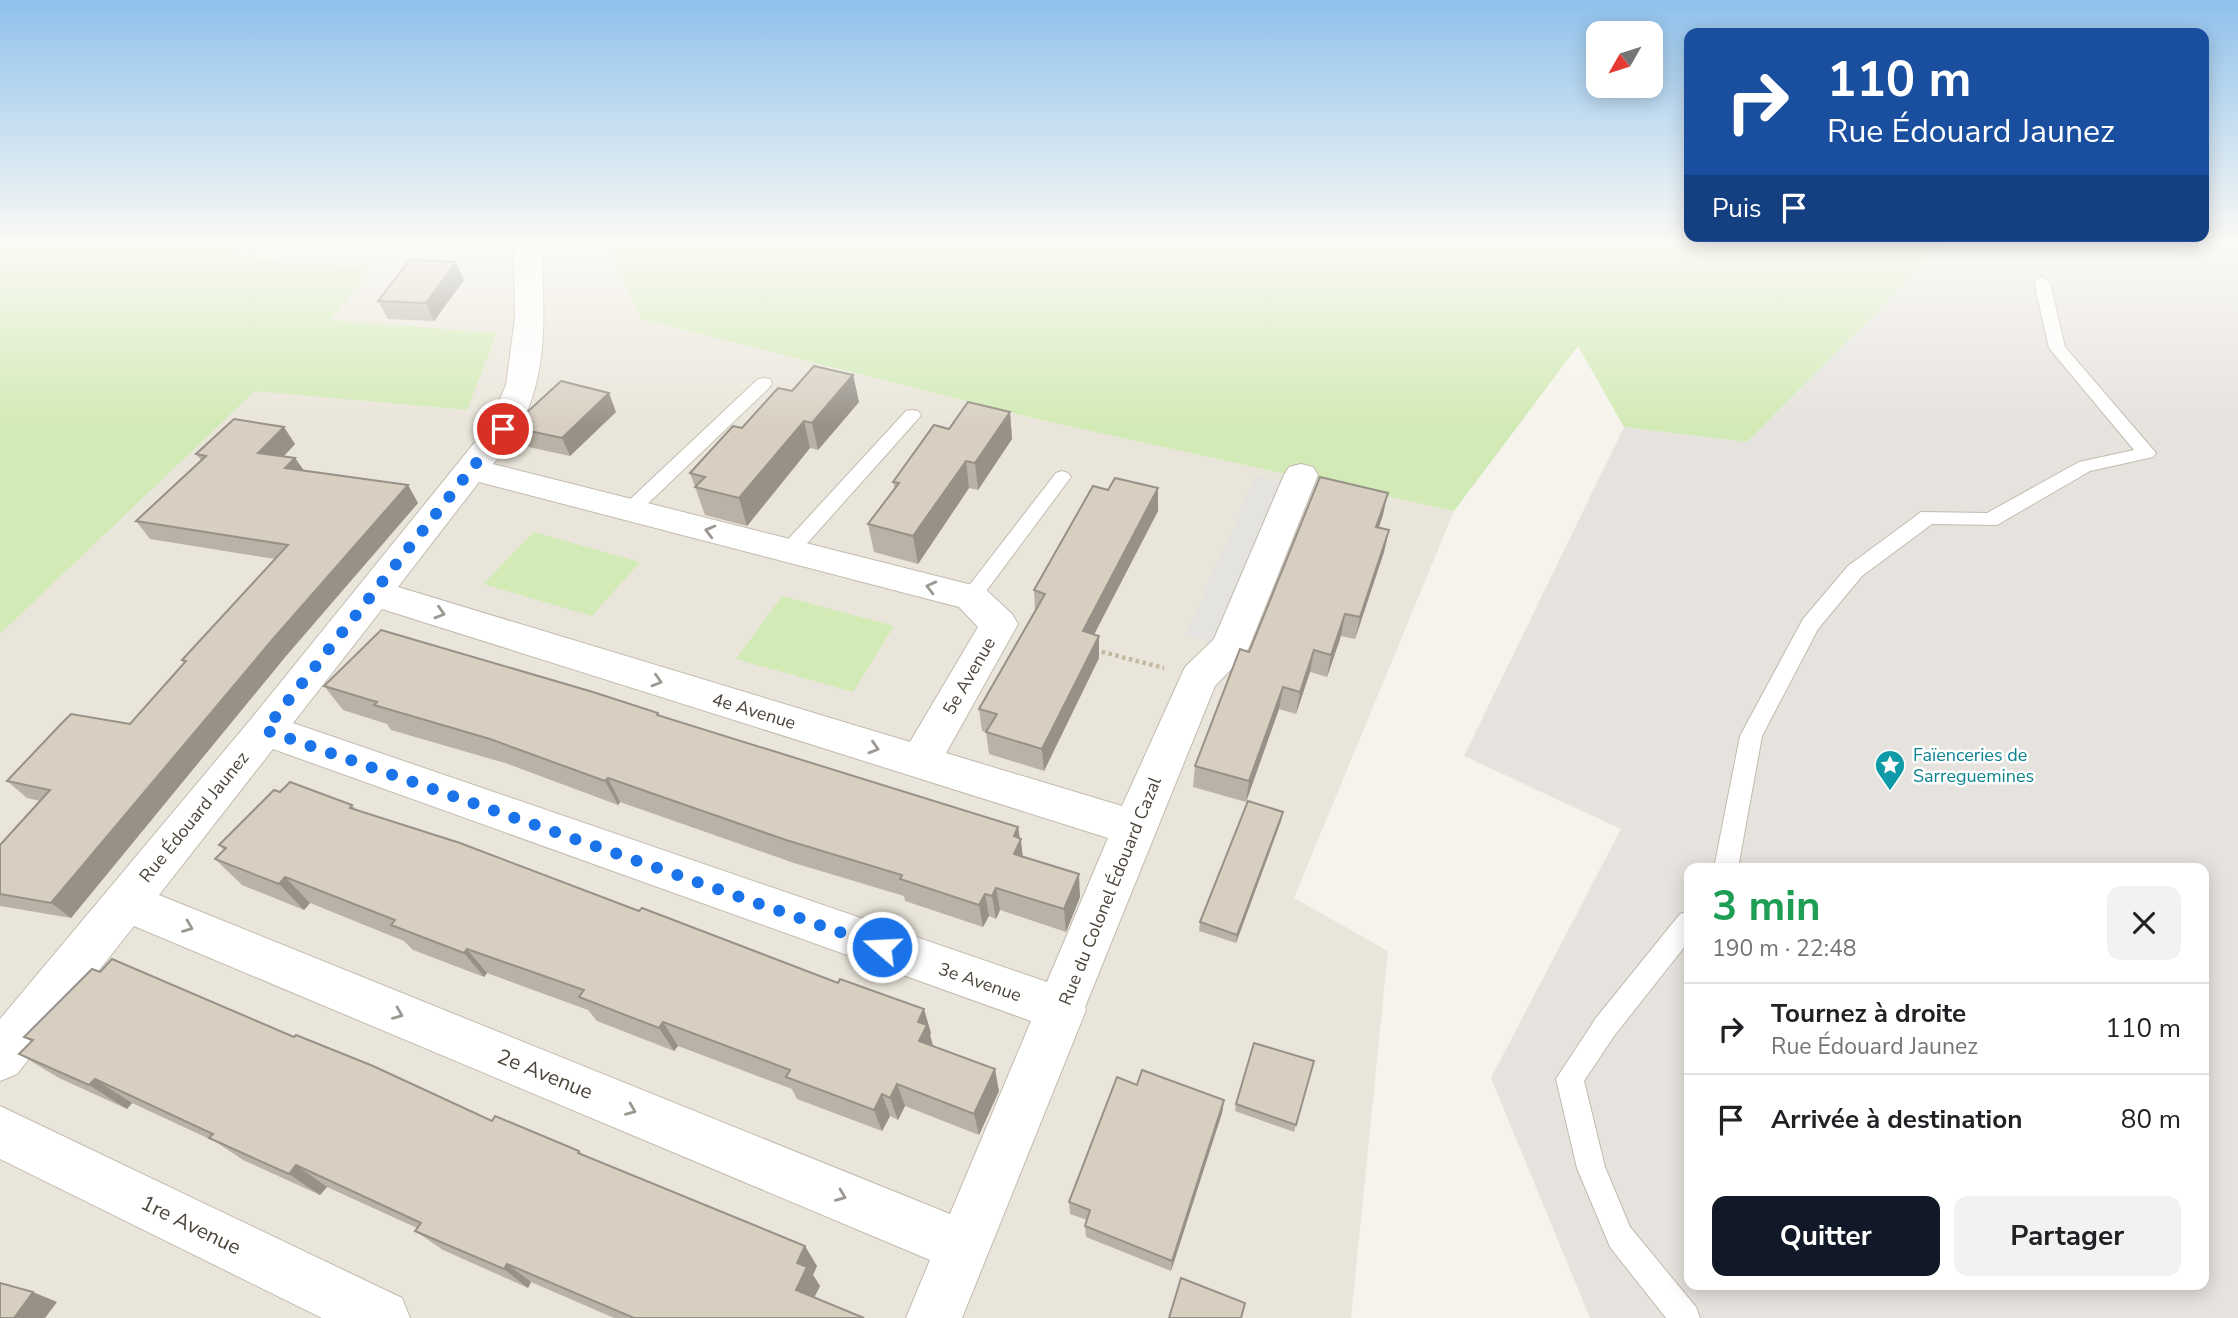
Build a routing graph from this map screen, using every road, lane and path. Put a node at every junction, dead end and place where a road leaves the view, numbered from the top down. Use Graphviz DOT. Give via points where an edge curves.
graph roads {
  1 [pos="529,305"];
  2 [pos="2047,305"];
  3 [pos="764,383"];
  4 [pos="912,415"];
  5 [pos="474,470"];
  6 [pos="1301,475"];
  7 [pos="1062,477"];
  8 [pos="630,510"];
  9 [pos="788,552"];
  10 [pos="375,593"];
  11 [pos="971,597"];
  12 [pos="1092,649"];
  13 [pos="1199,678"];
  14 [pos="265,730"];
  15 [pos="920,762"];
  16 [pos="1134,828"];
  17 [pos="1727,863"];
  18 [pos="124,901"];
  19 [pos="1684,928"];
  20 [pos="1062,1010"];
  21 [pos="0,1057"];
  22 [pos="0,1132"];
  23 [pos="965,1247"];
  24 [pos="382,1318"];
  25 [pos="934,1318"];
  26 [pos="1685,1318"];
  1 -- 5 [label="street, Rue Édouard Jaunez" via="522,385 503,429"];
  2 -- 17 [label="lane" via="2057,348 2147,453 2085,466 1990,520 1928,517 1855,571 1810,624 1751,736"];
  3 -- 8 [label="lane"];
  4 -- 9 [label="lane"];
  5 -- 8 [label="street"];
  5 -- 10 [label="street, Rue Édouard Jaunez"];
  6 -- 13 [label="street, Rue du Colonel Édouard Cazal" via="1230,647"];
  7 -- 11 [label="lane"];
  9 -- 8 [label="street, one-way"];
  11 -- 9 [label="street, one-way"];
  10 -- 14 [label="street, Rue Édouard Jaunez"];
  10 -- 15 [label="street, 4e Avenue, one-way"];
  11 -- 15 [label="street, 5e Avenue" via="999,624"];
  12 -- 13 [label="path"];
  13 -- 16 [label="street, Rue du Colonel Édouard Cazal"];
  14 -- 18 [label="street, Rue Édouard Jaunez"];
  14 -- 20 [label="street, 3e Avenue"];
  15 -- 16 [label="street, 4e Avenue"];
  16 -- 20 [label="street, Rue du Colonel Édouard Cazal"];
  18 -- 21 [label="street, Rue Édouard Jaunez"];
  18 -- 23 [label="street, 2e Avenue, one-way"];
  19 -- 26 [label="lane" via="1570,1079 1591,1168 1620,1237"];
  20 -- 23 [label="street, Rue du Colonel Édouard Cazal"];
  22 -- 24 [label="street, 1re Avenue"];
  23 -- 25 [label="street, Rue du Colonel Édouard Cazal"];
}
